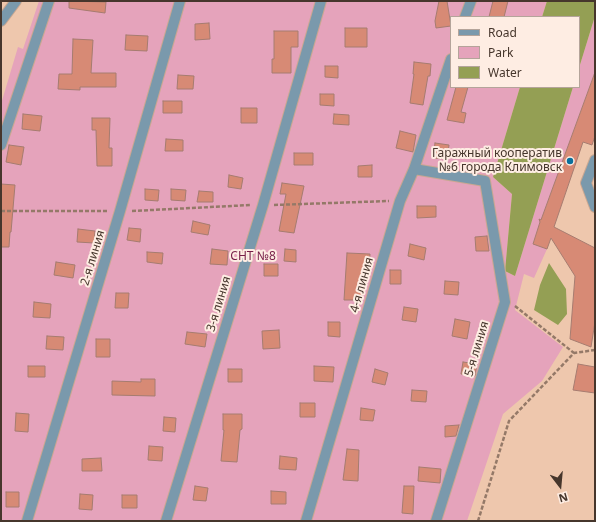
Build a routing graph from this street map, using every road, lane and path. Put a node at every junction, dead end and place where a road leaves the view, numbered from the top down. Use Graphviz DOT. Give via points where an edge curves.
graph roads {
  1 [pos="16,1"];
  2 [pos="49,1"];
  3 [pos="180,1"];
  4 [pos="321,1"];
  5 [pos="471,1"];
  6 [pos="465,16"];
  7 [pos="1,21"];
  8 [pos="450,62"];
  9 [pos="1,146"];
  10 [pos="595,160"];
  11 [pos="414,169"];
  12 [pos="400,201"];
  13 [pos="263,205"];
  14 [pos="595,208"];
  15 [pos="1,211"];
  16 [pos="120,211"];
  17 [pos="505,302"];
  18 [pos="595,350"];
  19 [pos="574,353"];
  20 [pos="27,521"];
  21 [pos="166,521"];
  22 [pos="306,521"];
  23 [pos="436,521"];
  24 [pos="478,521"];
  1 -- 7 [label="street"];
  2 -- 9 [label="street"];
  3 -- 16 [label="street, 2-я линия"];
  4 -- 13 [label="street, 3-я линия"];
  5 -- 6 [label="street"];
  8 -- 11 [label="street, 4-я линия"];
  10 -- 14 [label="street" via="586,183"];
  11 -- 12 [label="street, 4-я линия"];
  11 -- 17 [label="street, 5-я линия" via="485,181"];
  12 -- 13 [label="path"];
  12 -- 22 [label="street, 4-я линия"];
  13 -- 16 [label="path"];
  13 -- 21 [label="street, 3-я линия"];
  15 -- 16 [label="path"];
  16 -- 20 [label="street, 2-я линия"];
  17 -- 19 [label="path" via="516,306"];
  17 -- 23 [label="street, 5-я линия"];
  18 -- 19 [label="path"];
  19 -- 24 [label="path" via="509,421"];
}
